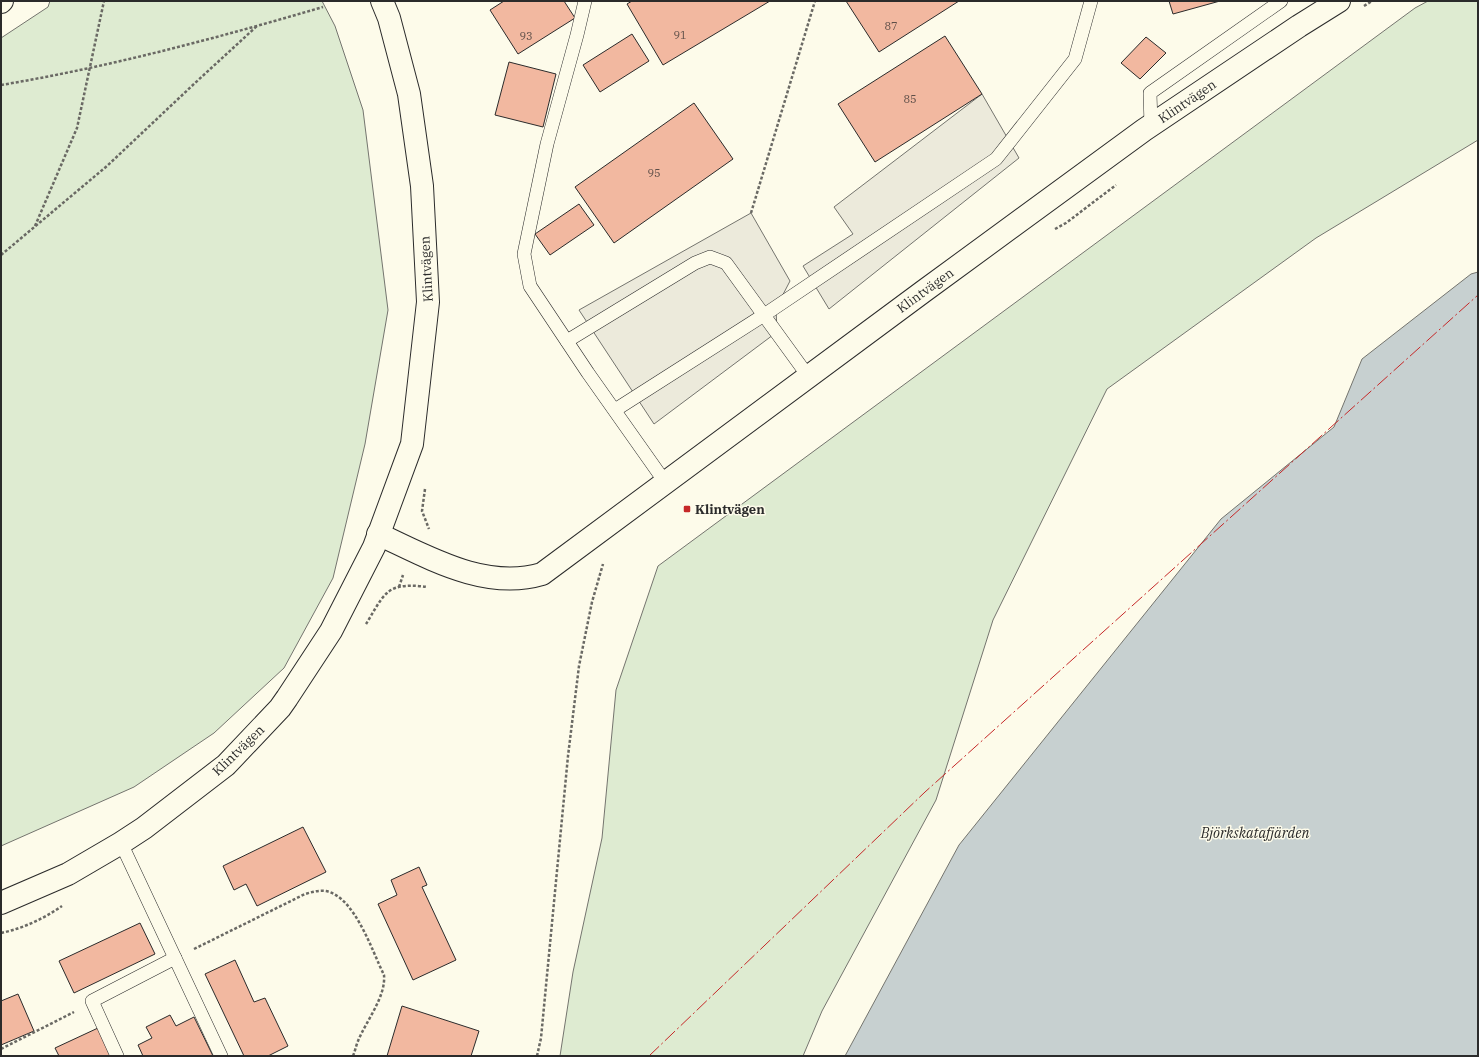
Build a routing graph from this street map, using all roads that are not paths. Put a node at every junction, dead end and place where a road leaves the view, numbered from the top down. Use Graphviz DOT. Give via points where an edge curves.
graph roads {
  1 [pos="382,1"];
  2 [pos="585,1"];
  3 [pos="1091,1"];
  4 [pos="1281,1"];
  5 [pos="1339,1"];
  6 [pos="1151,125"];
  7 [pos="764,315"];
  8 [pos="567,342"];
  9 [pos="808,376"];
  10 [pos="615,410"];
  11 [pos="665,482"];
  12 [pos="378,534"];
  13 [pos="122,843"];
  14 [pos="1,903"];
  15 [pos="176,958"];
  16 [pos="117,1056"];
  17 [pos="221,1056"];
  1 -- 12 [label="street, Klintvägen" via="409,94 422,186 428,302 412,444"];
  2 -- 8 [label="lane" via="547,144 524,254 530,286"];
  3 -- 7 [label="lane" via="1075,58 996,159"];
  4 -- 6 [label="lane" via="1150,93"];
  5 -- 6 [label="street, Klintvägen"];
  6 -- 9 [label="street, Klintvägen"];
  7 -- 8 [label="lane" via="726,263 710,257 695,263"];
  7 -- 9 [label="lane"];
  7 -- 10 [label="lane"];
  8 -- 10 [label="lane"];
  9 -- 11 [label="street, Klintvägen"];
  10 -- 11 [label="lane"];
  11 -- 12 [label="street, Klintvägen" via="542,574 528,578 485,577 442,564"];
  12 -- 13 [label="street, Klintvägen" via="332,631 280,708 226,765"];
  13 -- 14 [label="street, Klintvägen" via="68,874"];
  13 -- 15 [label="lane"];
  15 -- 16 [label="lane" via="92,1001"];
  15 -- 17 [label="lane"];
}
